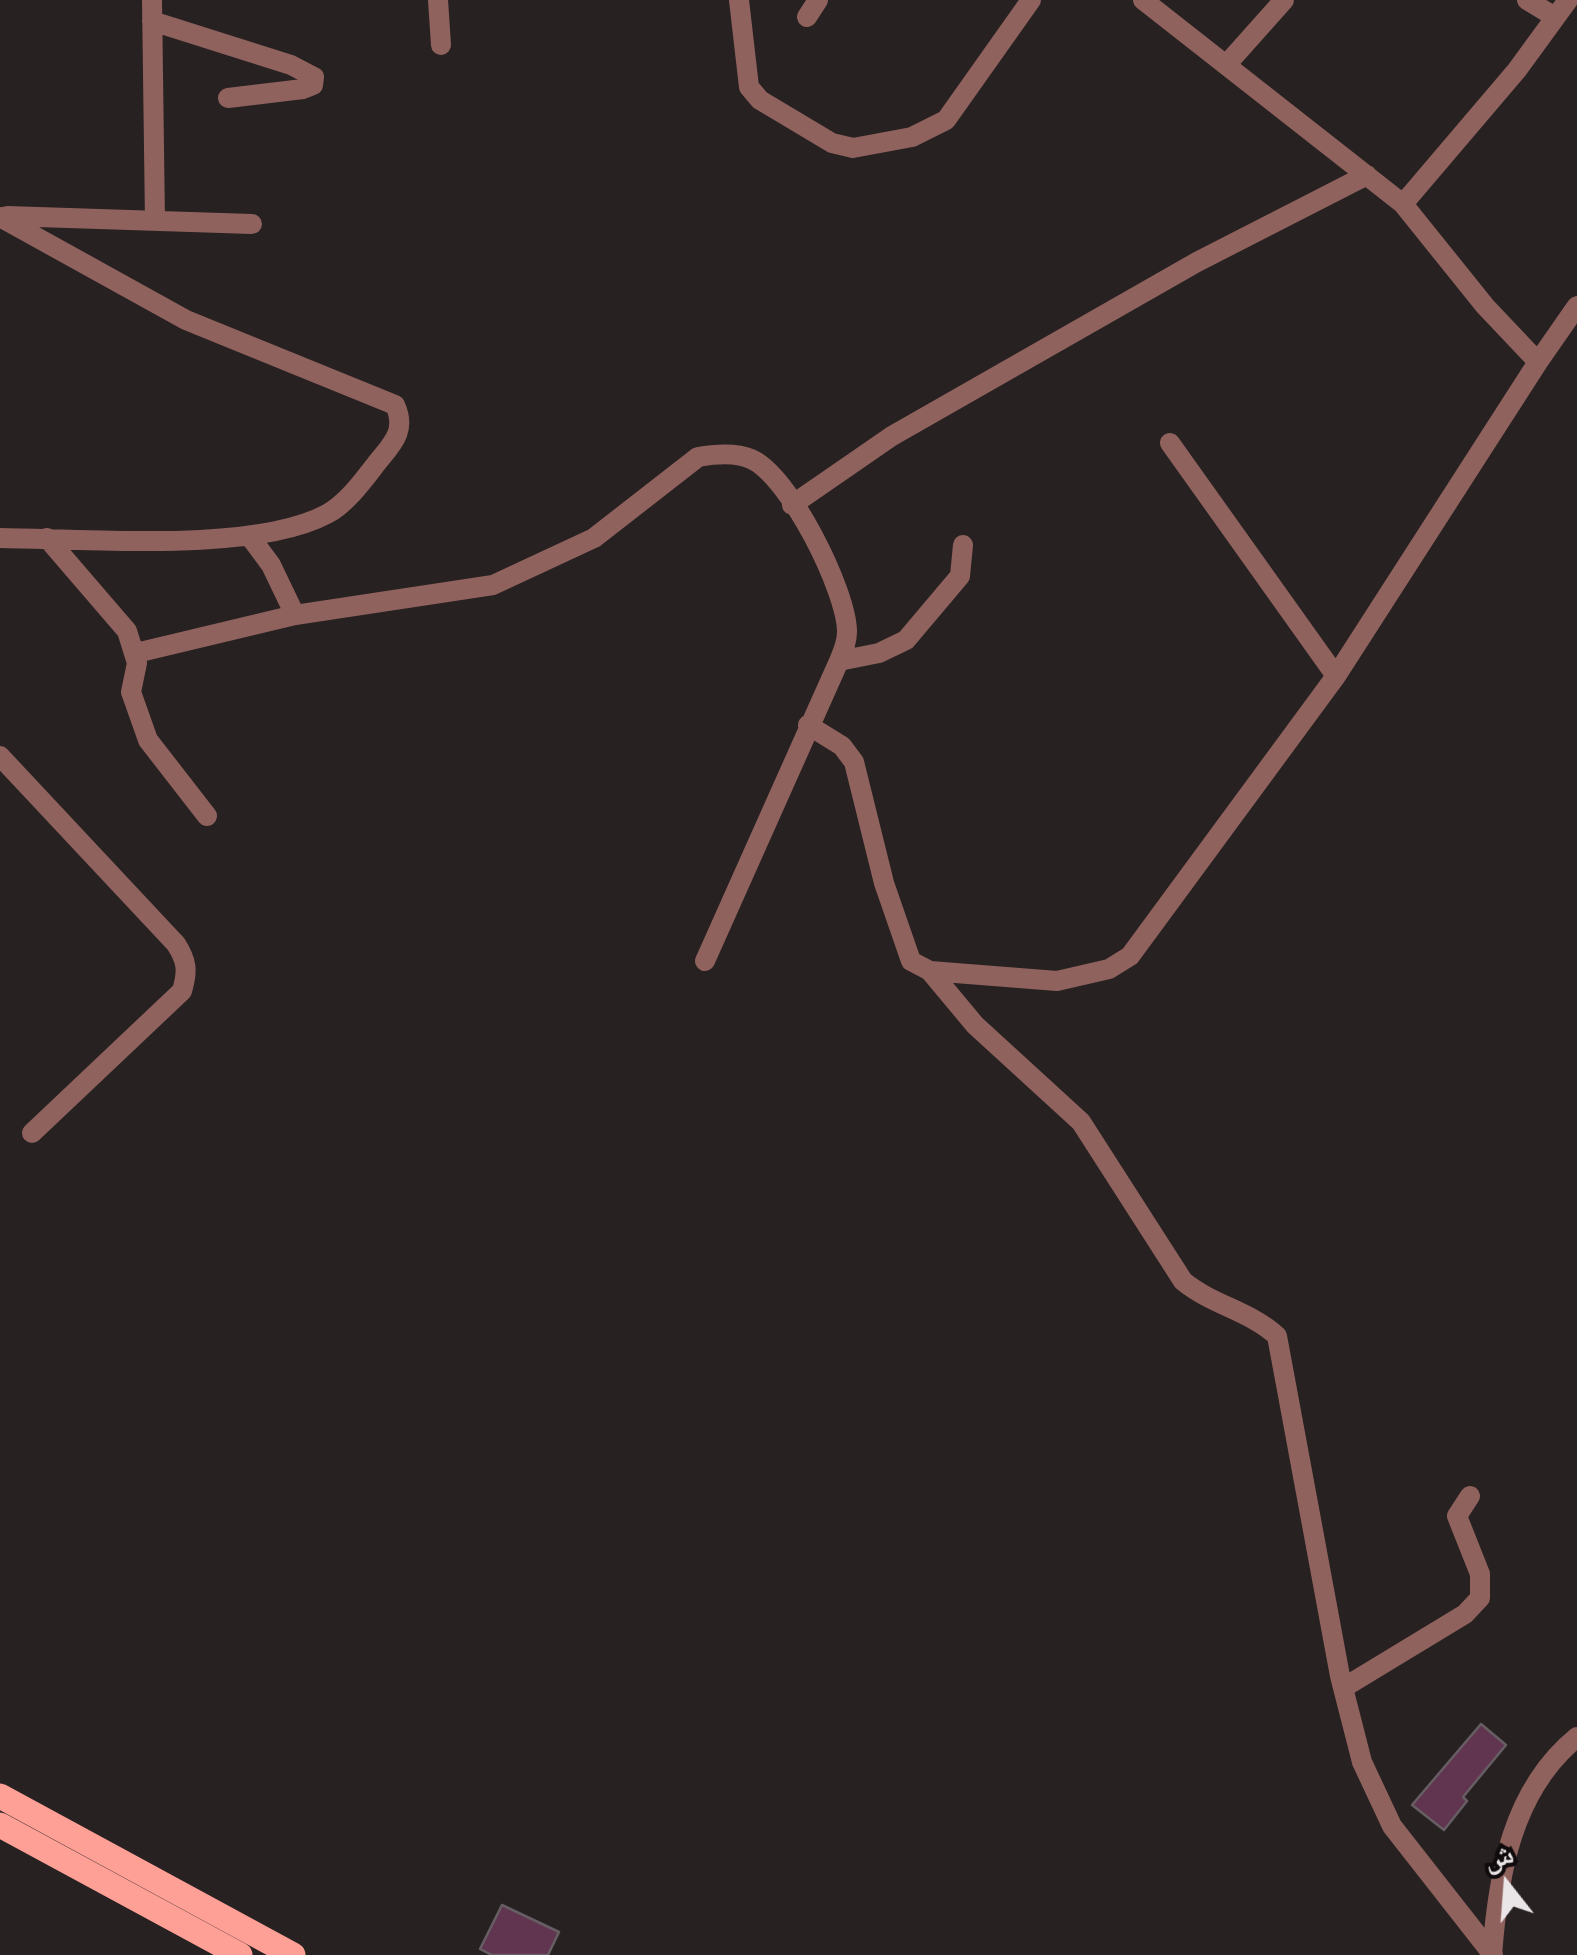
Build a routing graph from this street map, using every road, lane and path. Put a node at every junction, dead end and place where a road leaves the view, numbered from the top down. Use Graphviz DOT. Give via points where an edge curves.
graph roads {
  1 [pos="438,0"];
  2 [pos="740,0"];
  3 [pos="1031,0"];
  4 [pos="1143,0"];
  5 [pos="1284,0"];
  6 [pos="1528,0"];
  7 [pos="1561,8"];
  8 [pos="152,11"];
  9 [pos="441,44"];
  10 [pos="1227,64"];
  11 [pos="228,98"];
  12 [pos="1367,175"];
  13 [pos="1403,204"];
  14 [pos="0,216"];
  15 [pos="155,221"];
  16 [pos="252,224"];
  17 [pos="1577,306"];
  18 [pos="1538,362"];
  19 [pos="1170,443"];
  20 [pos="792,505"];
  21 [pos="0,538"];
  22 [pos="48,538"];
  23 [pos="251,538"];
  24 [pos="963,546"];
  25 [pos="295,615"];
  26 [pos="136,653"];
  27 [pos="839,662"];
  28 [pos="1336,676"];
  29 [pos="808,724"];
  30 [pos="0,756"];
  31 [pos="207,816"];
  32 [pos="705,961"];
  33 [pos="930,971"];
  34 [pos="32,1133"];
  35 [pos="1470,1496"];
  36 [pos="1343,1688"];
  37 [pos="1577,1738"];
  38 [pos="0,1796"];
  39 [pos="0,1824"];
  40 [pos="240,1955"];
  41 [pos="293,1955"];
  42 [pos="1492,1955"];
  1 -- 9 [label="street"];
  2 -- 3 [label="street" via="748,87 832,144 854,148 912,137 946,120"];
  4 -- 10 [label="street"];
  5 -- 10 [label="street"];
  6 -- 7 [label="street"];
  7 -- 13 [label="street"];
  8 -- 11 [label="street" via="291,65 314,81 303,89"];
  8 -- 15 [label="street"];
  10 -- 12 [label="street"];
  12 -- 13 [label="street"];
  12 -- 20 [label="street" via="1196,262 892,436"];
  13 -- 18 [label="street"];
  14 -- 15 [label="street"];
  14 -- 23 [label="street" via="186,320 395,404 398,436 329,513"];
  15 -- 16 [label="street"];
  17 -- 18 [label="street"];
  18 -- 28 [label="street"];
  19 -- 28 [label="street"];
  20 -- 25 [label="street" via="752,459 714,454 684,466 594,538 494,585"];
  20 -- 27 [label="street" via="837,588 847,633"];
  21 -- 22 [label="street"];
  22 -- 23 [label="street"];
  22 -- 26 [label="street" via="127,631"];
  23 -- 25 [label="street"];
  24 -- 27 [label="street" via="956,582 906,640"];
  25 -- 26 [label="street"];
  26 -- 31 [label="street" via="130,692 148,740"];
  27 -- 29 [label="street"];
  28 -- 33 [label="street" via="1121,962 1057,981"];
  29 -- 32 [label="street"];
  29 -- 33 [label="street" via="851,756 902,947 910,961"];
  30 -- 34 [label="street" via="176,944 187,973 182,991"];
  33 -- 36 [label="street" via="975,1025 1080,1122 1183,1280 1205,1299 1277,1336"];
  35 -- 36 [label="street" via="1457,1516 1480,1574 1480,1598 1465,1614"];
  36 -- 42 [label="street" via="1362,1762 1392,1826"];
  37 -- 42 [label="street" via="1518,1818 1502,1860"];
  38 -- 41 [label="main road"];
  39 -- 40 [label="main road"];
}
